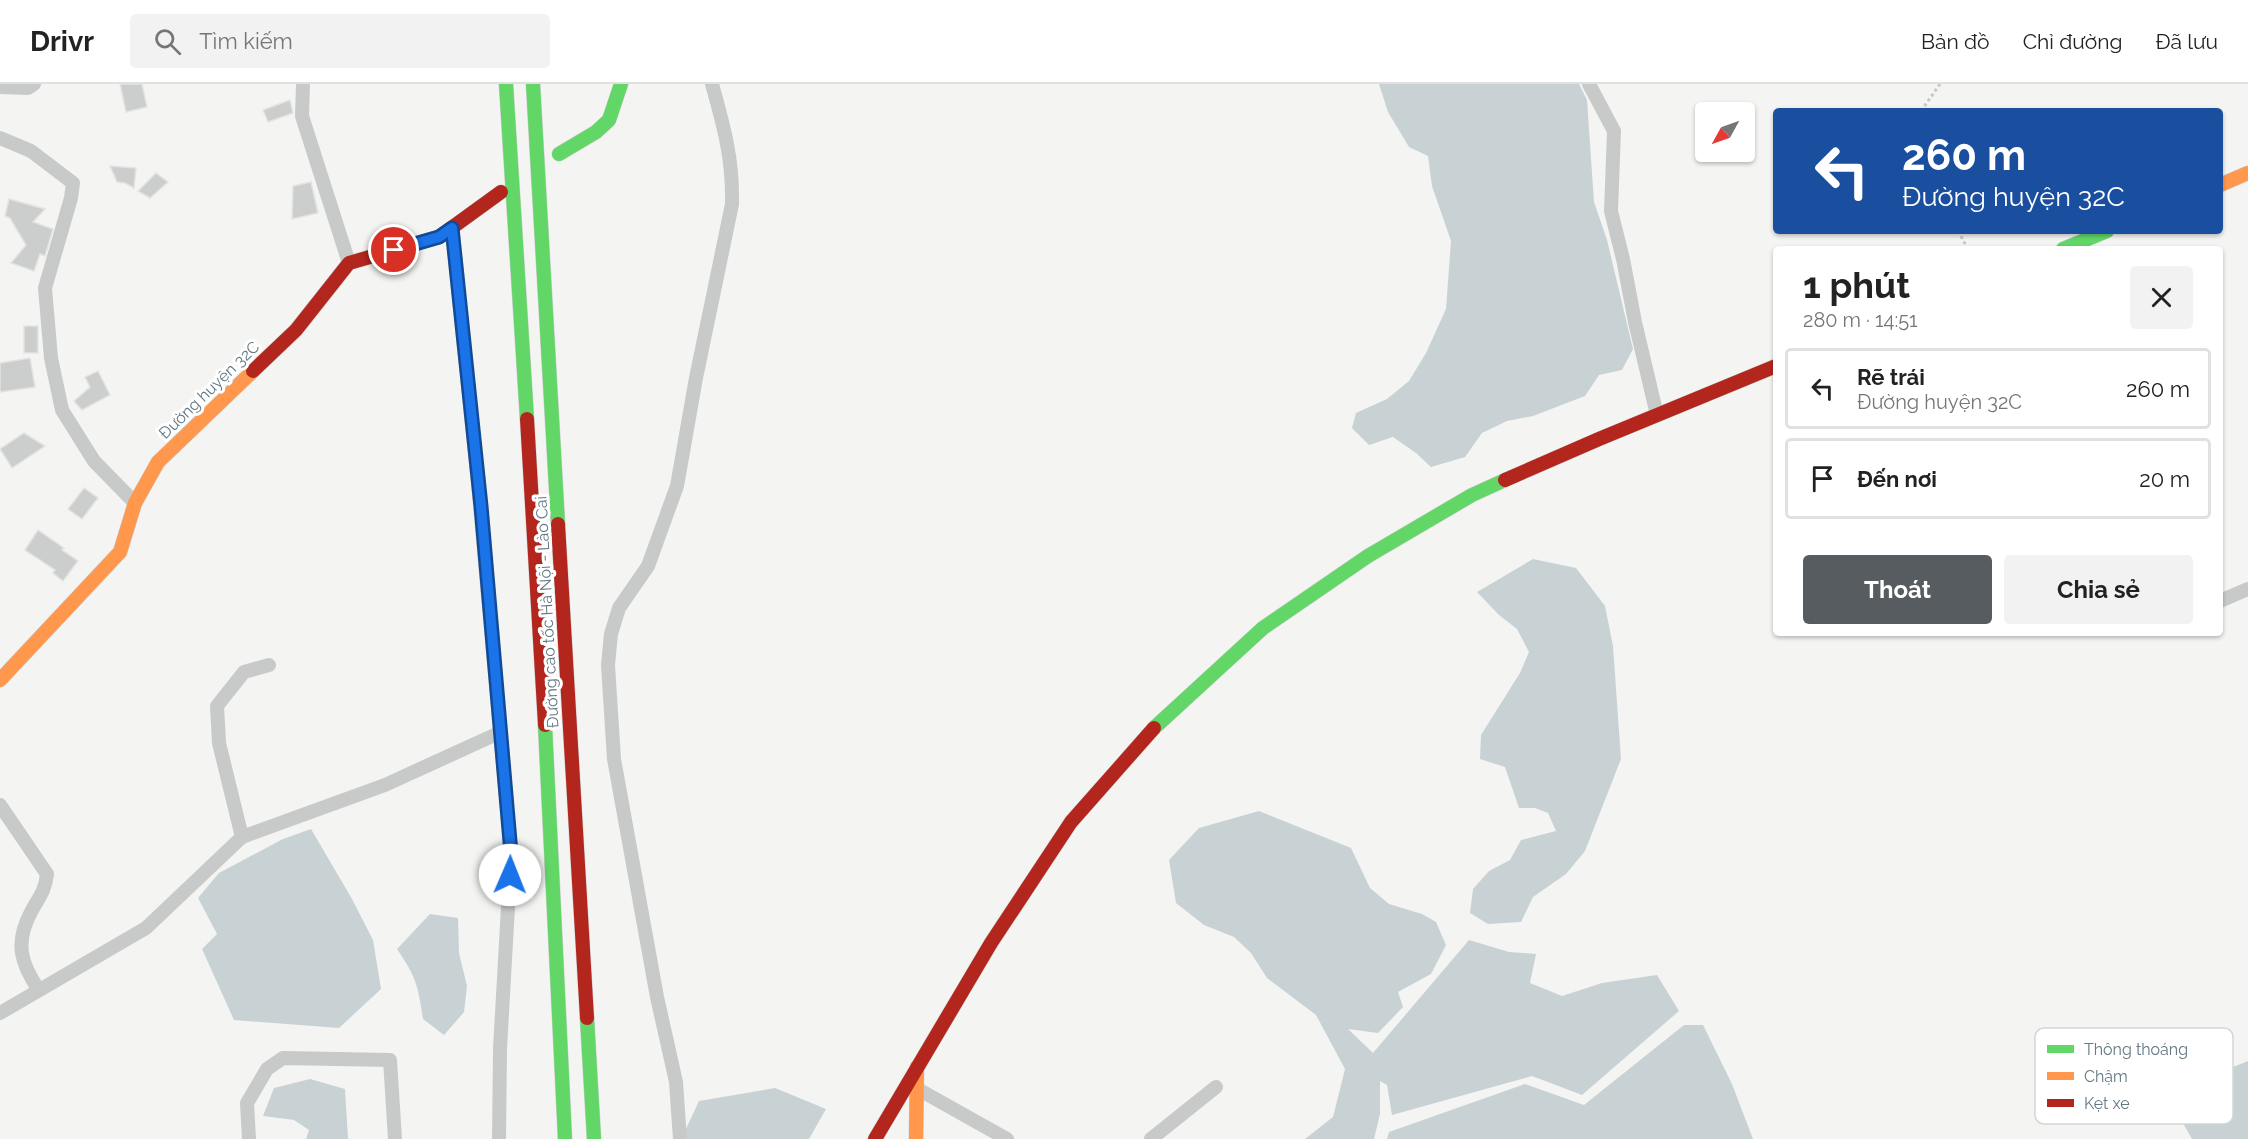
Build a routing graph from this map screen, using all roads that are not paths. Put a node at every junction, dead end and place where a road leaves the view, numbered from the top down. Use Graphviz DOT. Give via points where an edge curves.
graph roads {
  1 [pos="34,84"];
  2 [pos="303,84"];
  3 [pos="506,84"];
  4 [pos="533,84"];
  5 [pos="621,84"];
  6 [pos="712,84"];
  7 [pos="1589,84"];
  8 [pos="0,87"];
  9 [pos="0,138"];
  10 [pos="559,154"];
  11 [pos="2248,173"];
  12 [pos="2223,184"];
  13 [pos="501,192"];
  14 [pos="452,228"];
  15 [pos="2100,234"];
  16 [pos="2070,246"];
  17 [pos="349,263"];
  18 [pos="1773,367"];
  19 [pos="1657,415"];
  20 [pos="135,503"];
  21 [pos="2248,589"];
  22 [pos="2223,601"];
  23 [pos="269,664"];
  24 [pos="0,680"];
  25 [pos="501,732"];
  26 [pos="0,805"];
  27 [pos="242,837"];
  28 [pos="39,990"];
  29 [pos="0,1013"];
  30 [pos="917,1067"];
  31 [pos="1216,1087"];
  32 [pos="916,1088"];
  33 [pos="249,1139"];
  34 [pos="395,1139"];
  35 [pos="499,1139"];
  36 [pos="565,1139"];
  37 [pos="594,1139"];
  38 [pos="680,1139"];
  39 [pos="875,1139"];
  40 [pos="916,1139"];
  41 [pos="1007,1139"];
  42 [pos="1151,1139"];
  1 -- 8 [label="street" via="28,88"];
  2 -- 17 [label="street" via="302,116"];
  3 -- 36 [label="main road, Đường cao tốc Hà Nội - Lào Cai" via="542,636"];
  4 -- 37 [label="main road, Đường cao tốc Hà Nội - Lào Cai"];
  5 -- 10 [label="main road" via="609,120"];
  6 -- 38 [label="street" via="728,141 732,204 677,486 648,566 619,608 608,665 614,759 676,1082"];
  7 -- 19 [label="street" via="1614,131 1611,211"];
  9 -- 20 [label="street" via="31,151 73,183 45,288 51,358 62,410 94,461"];
  11 -- 12 [label="main road"];
  13 -- 14 [label="main road"];
  14 -- 17 [label="main road" via="439,237"];
  14 -- 25 [label="street"];
  15 -- 16 [label="main road"];
  17 -- 20 [label="main road, Đường huyện 32C" via="296,330 158,462"];
  18 -- 19 [label="main road"];
  19 -- 30 [label="main road" via="1472,495 1368,556 1263,628 1149,732 1071,822 991,943"];
  20 -- 24 [label="main road, Đường huyện 32C" via="120,552"];
  21 -- 22 [label="street"];
  23 -- 27 [label="street" via="244,672 217,706 219,744"];
  25 -- 27 [label="street" via="385,785"];
  25 -- 35 [label="street" via="511,853"];
  26 -- 28 [label="street" via="47,874 45,890 19,945 29,976"];
  27 -- 28 [label="street" via="146,928"];
  28 -- 29 [label="street"];
  30 -- 32 [label="main road"];
  30 -- 39 [label="main road"];
  31 -- 42 [label="street"];
  32 -- 40 [label="main road"];
  32 -- 41 [label="street"];
  33 -- 34 [label="street" via="247,1103 267,1069 283,1058 390,1060"];
}
